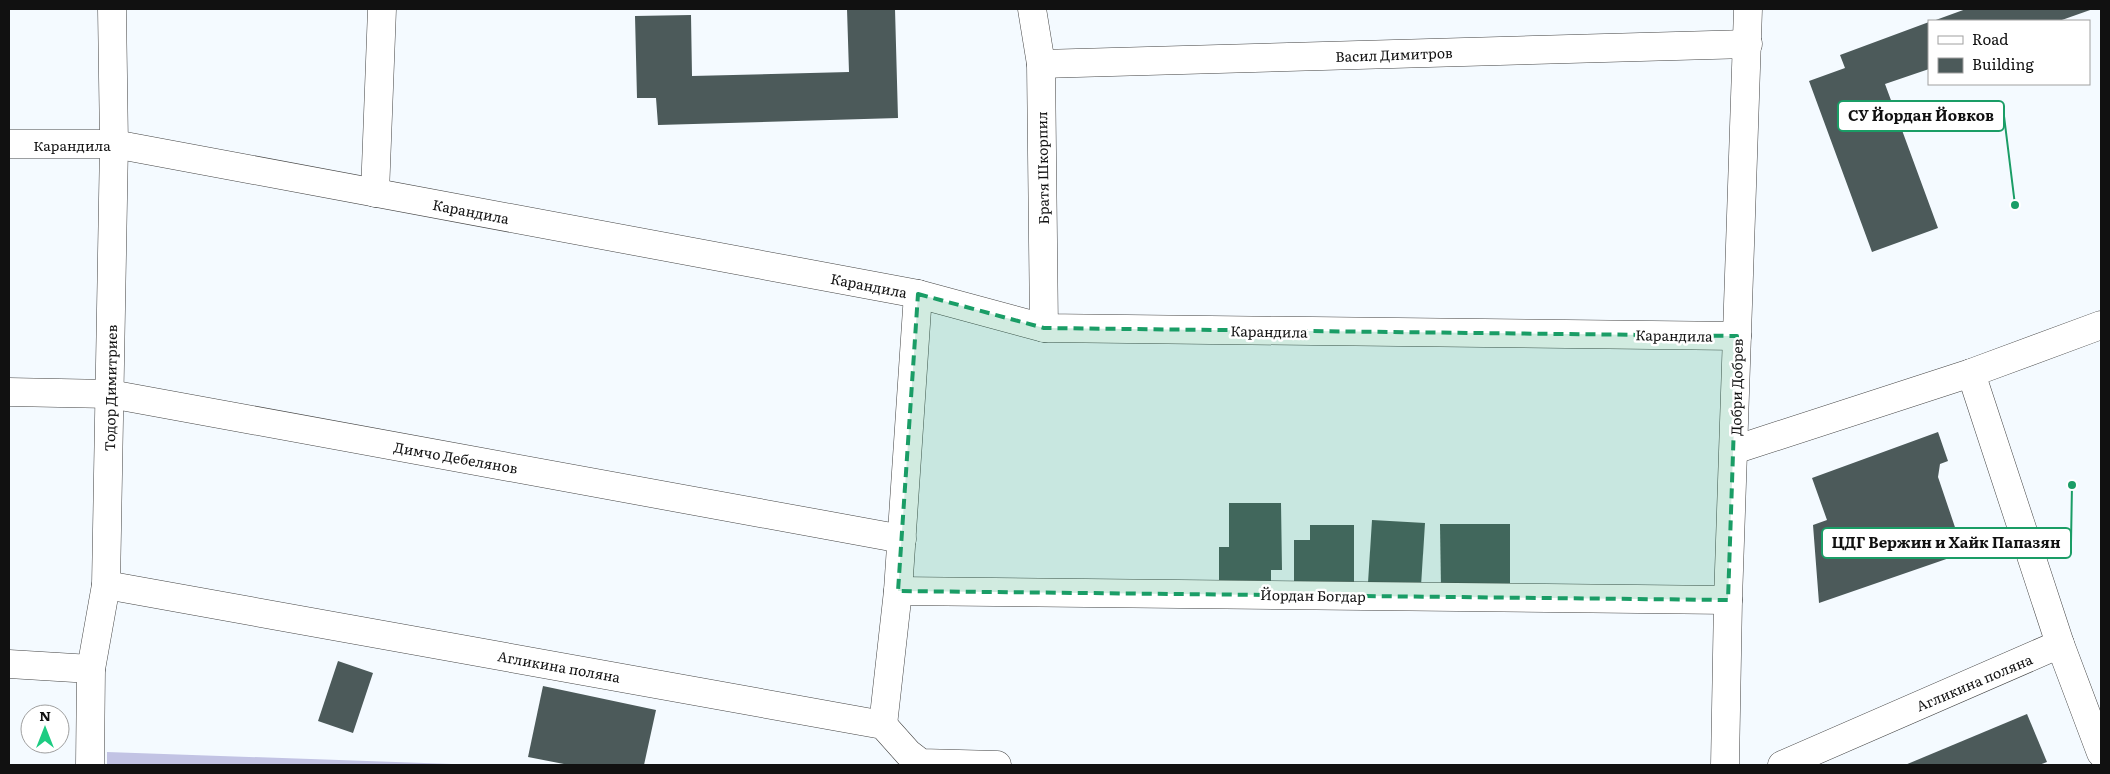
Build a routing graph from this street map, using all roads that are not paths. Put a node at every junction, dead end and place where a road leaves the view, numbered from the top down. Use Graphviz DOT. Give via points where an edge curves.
graph roads {
  1 [pos="112,9"];
  2 [pos="382,9"];
  3 [pos="1032,9"];
  4 [pos="1748,9"];
  5 [pos="1748,44"];
  6 [pos="1041,64"];
  7 [pos="9,144"];
  8 [pos="114,144"];
  9 [pos="375,193"];
  10 [pos="918,294"];
  11 [pos="2101,325"];
  12 [pos="1044,328"];
  13 [pos="1737,336"];
  14 [pos="1971,373"];
  15 [pos="9,392"];
  16 [pos="110,394"];
  17 [pos="1734,450"];
  18 [pos="902,539"];
  19 [pos="106,585"];
  20 [pos="898,591"];
  21 [pos="1728,600"];
  22 [pos="2060,644"];
  23 [pos="9,664"];
  24 [pos="91,669"];
  25 [pos="884,725"];
  26 [pos="2101,753"];
  27 [pos="90,765"];
  28 [pos="997,765"];
  29 [pos="1725,765"];
  30 [pos="1782,765"];
  1 -- 8 [label="street, Тодор Димитриев"];
  2 -- 9 [label="street"];
  3 -- 6 [label="street, Братя Шкорпил"];
  4 -- 5 [label="street, Добри Добрев"];
  5 -- 6 [label="street, Васил Димитров"];
  5 -- 13 [label="street, Добри Добрев"];
  6 -- 12 [label="street, Братя Шкорпил"];
  7 -- 8 [label="street, Карандила"];
  8 -- 9 [label="street, Карандила"];
  8 -- 16 [label="street, Тодор Димитриев"];
  9 -- 10 [label="street, Карандила"];
  10 -- 12 [label="street, Карандила"];
  10 -- 18 [label="street"];
  11 -- 14 [label="street"];
  12 -- 13 [label="street, Карандила"];
  13 -- 17 [label="street, Добри Добрев"];
  14 -- 17 [label="street"];
  14 -- 22 [label="street"];
  15 -- 16 [label="street, Димчо Дебелянов"];
  16 -- 18 [label="street, Димчо Дебелянов"];
  16 -- 19 [label="street, Тодор Димитриев"];
  17 -- 21 [label="street, Добри Добрев"];
  18 -- 20 [label="street"];
  19 -- 24 [label="street, Тодор Димитриев"];
  19 -- 25 [label="street, Агликина поляна"];
  20 -- 21 [label="street, Йордан Богдар"];
  20 -- 25 [label="street"];
  21 -- 29 [label="street, Добри Добрев"];
  22 -- 26 [label="street"];
  22 -- 30 [label="street, Агликина поляна"];
  23 -- 24 [label="street"];
  24 -- 27 [label="street, Тодор Димитриев"];
  25 -- 28 [label="street" via="921,763"];
}
